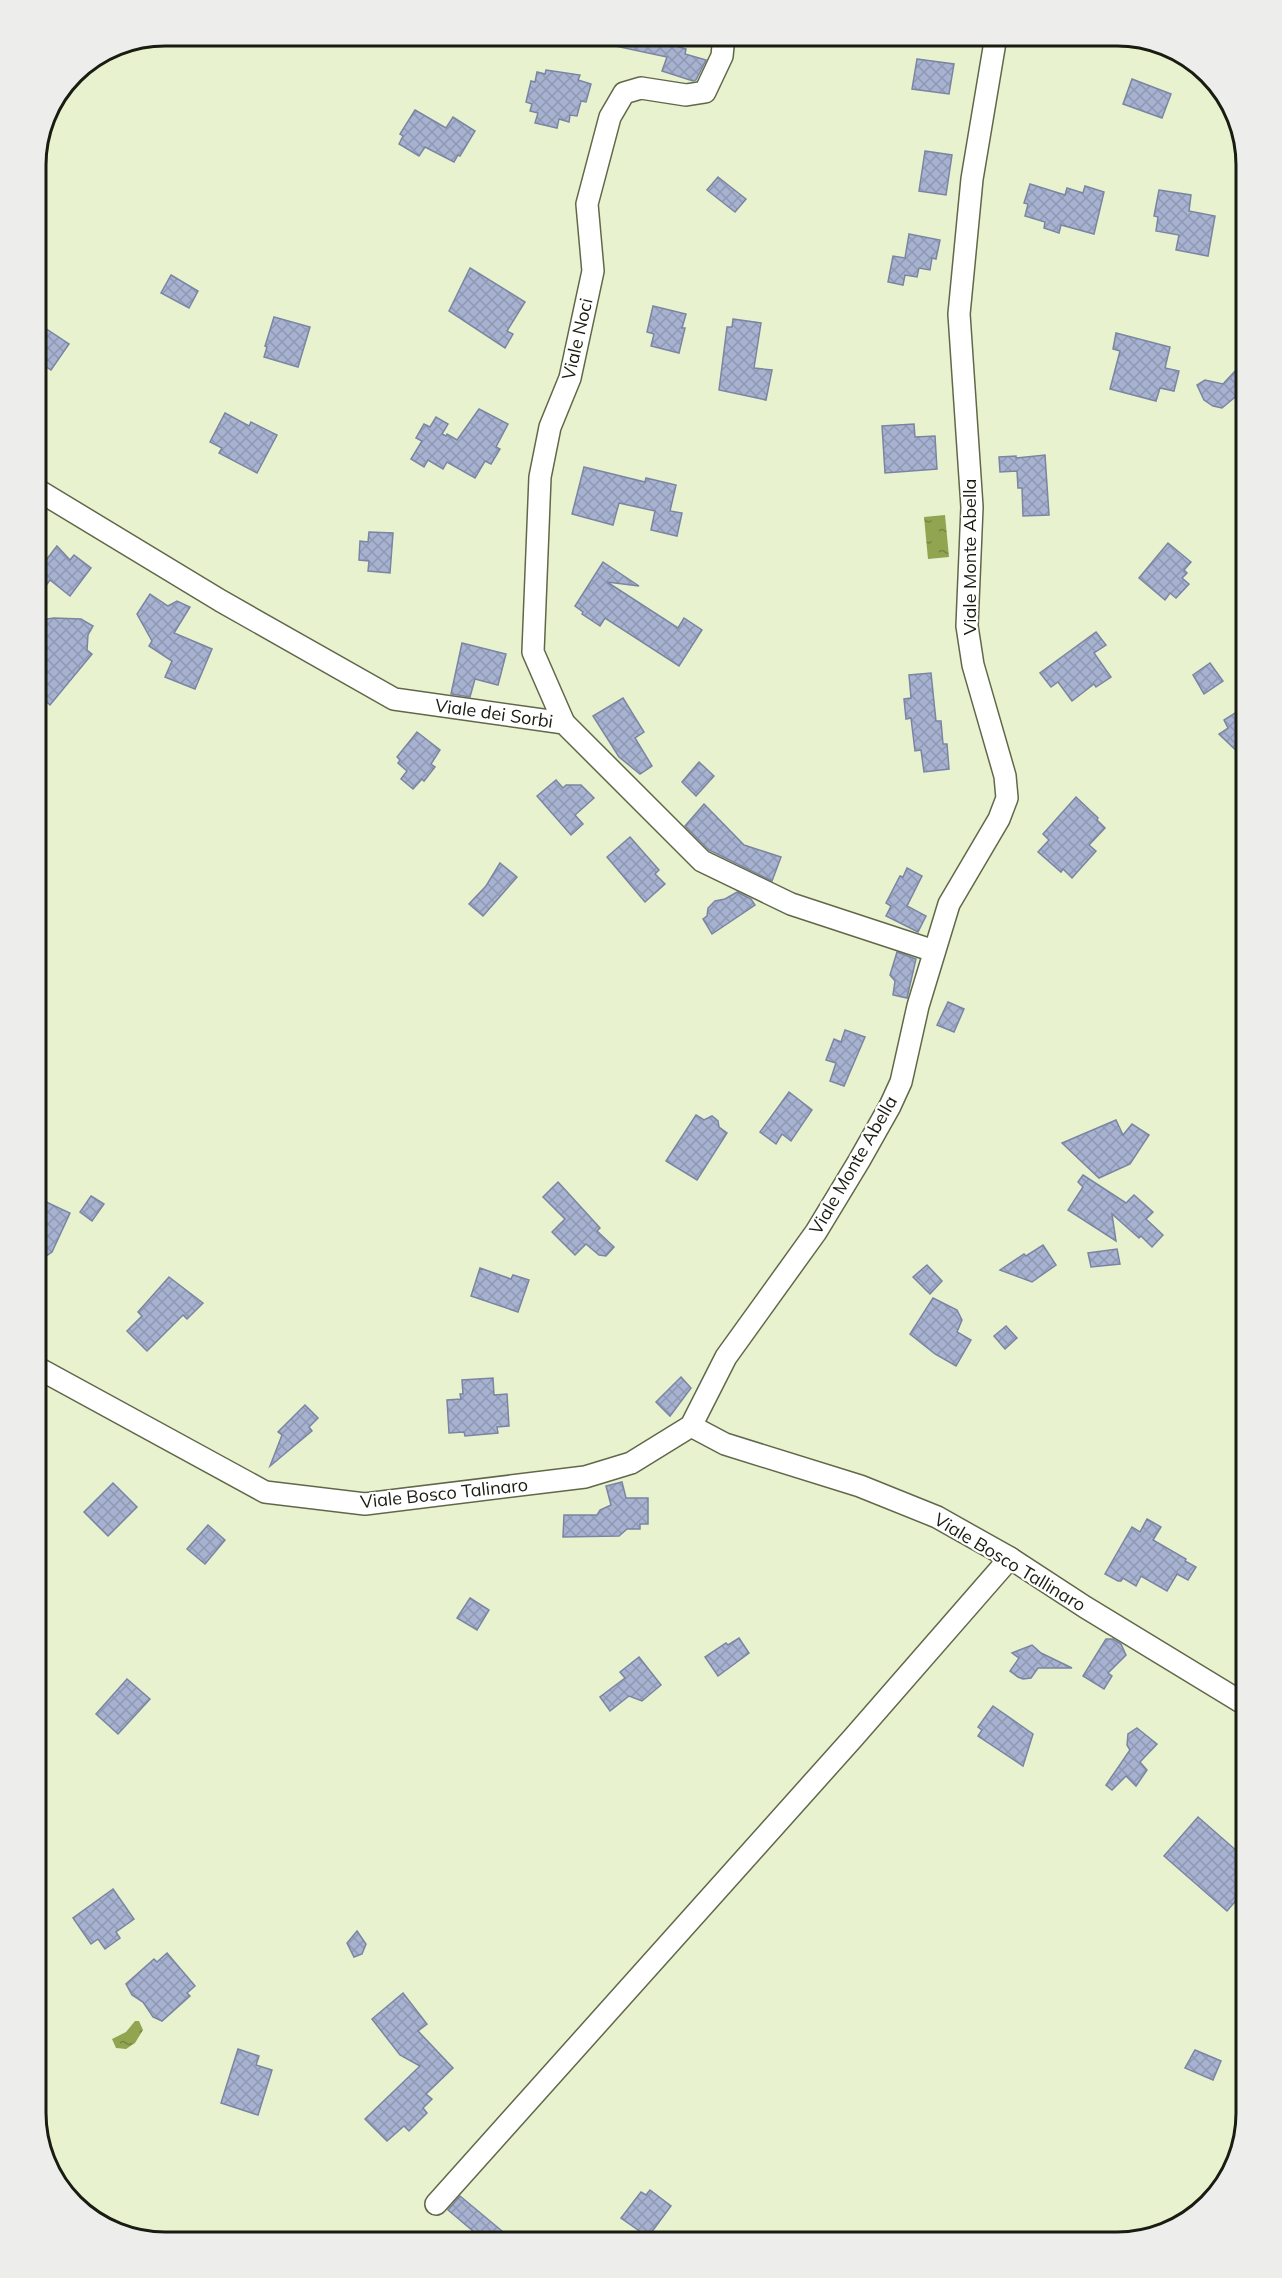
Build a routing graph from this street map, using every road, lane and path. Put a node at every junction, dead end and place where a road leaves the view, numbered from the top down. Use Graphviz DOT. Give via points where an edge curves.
graph roads {
  1 [pos="723,47"];
  2 [pos="994,47"];
  3 [pos="47,496"];
  4 [pos="564,723"];
  5 [pos="934,951"];
  6 [pos="46,1373"];
  7 [pos="692,1426"];
  8 [pos="1010,1558"];
  9 [pos="1236,1699"];
  10 [pos="436,2204"];
  1 -- 4 [label="street, Viale Noci" via="705,92 686,94 641,88 624,93 610,117 587,204 592,271 570,378 550,427 540,477 533,652"];
  2 -- 5 [label="street, Viale Monte Abella" via="972,179 959,314 972,507 967,626 973,664 1005,776 1007,798 999,819 949,904"];
  3 -- 4 [label="street, Viale dei Sorbi" via="394,699"];
  4 -- 5 [label="street, Viale dei Sorbi" via="702,861 791,904"];
  5 -- 7 [label="street, Viale Monte Abella" via="908,1056 890,1106 816,1232 726,1357"];
  6 -- 7 [label="street, Viale Bosco Talinaro" via="265,1492 365,1504 585,1477 631,1463"];
  7 -- 8 [label="street, Viale Bosco Tallinaro" via="725,1444 860,1486 938,1517"];
  8 -- 9 [label="street, Viale Bosco Tallinaro"];
  8 -- 10 [label="street"];
}
